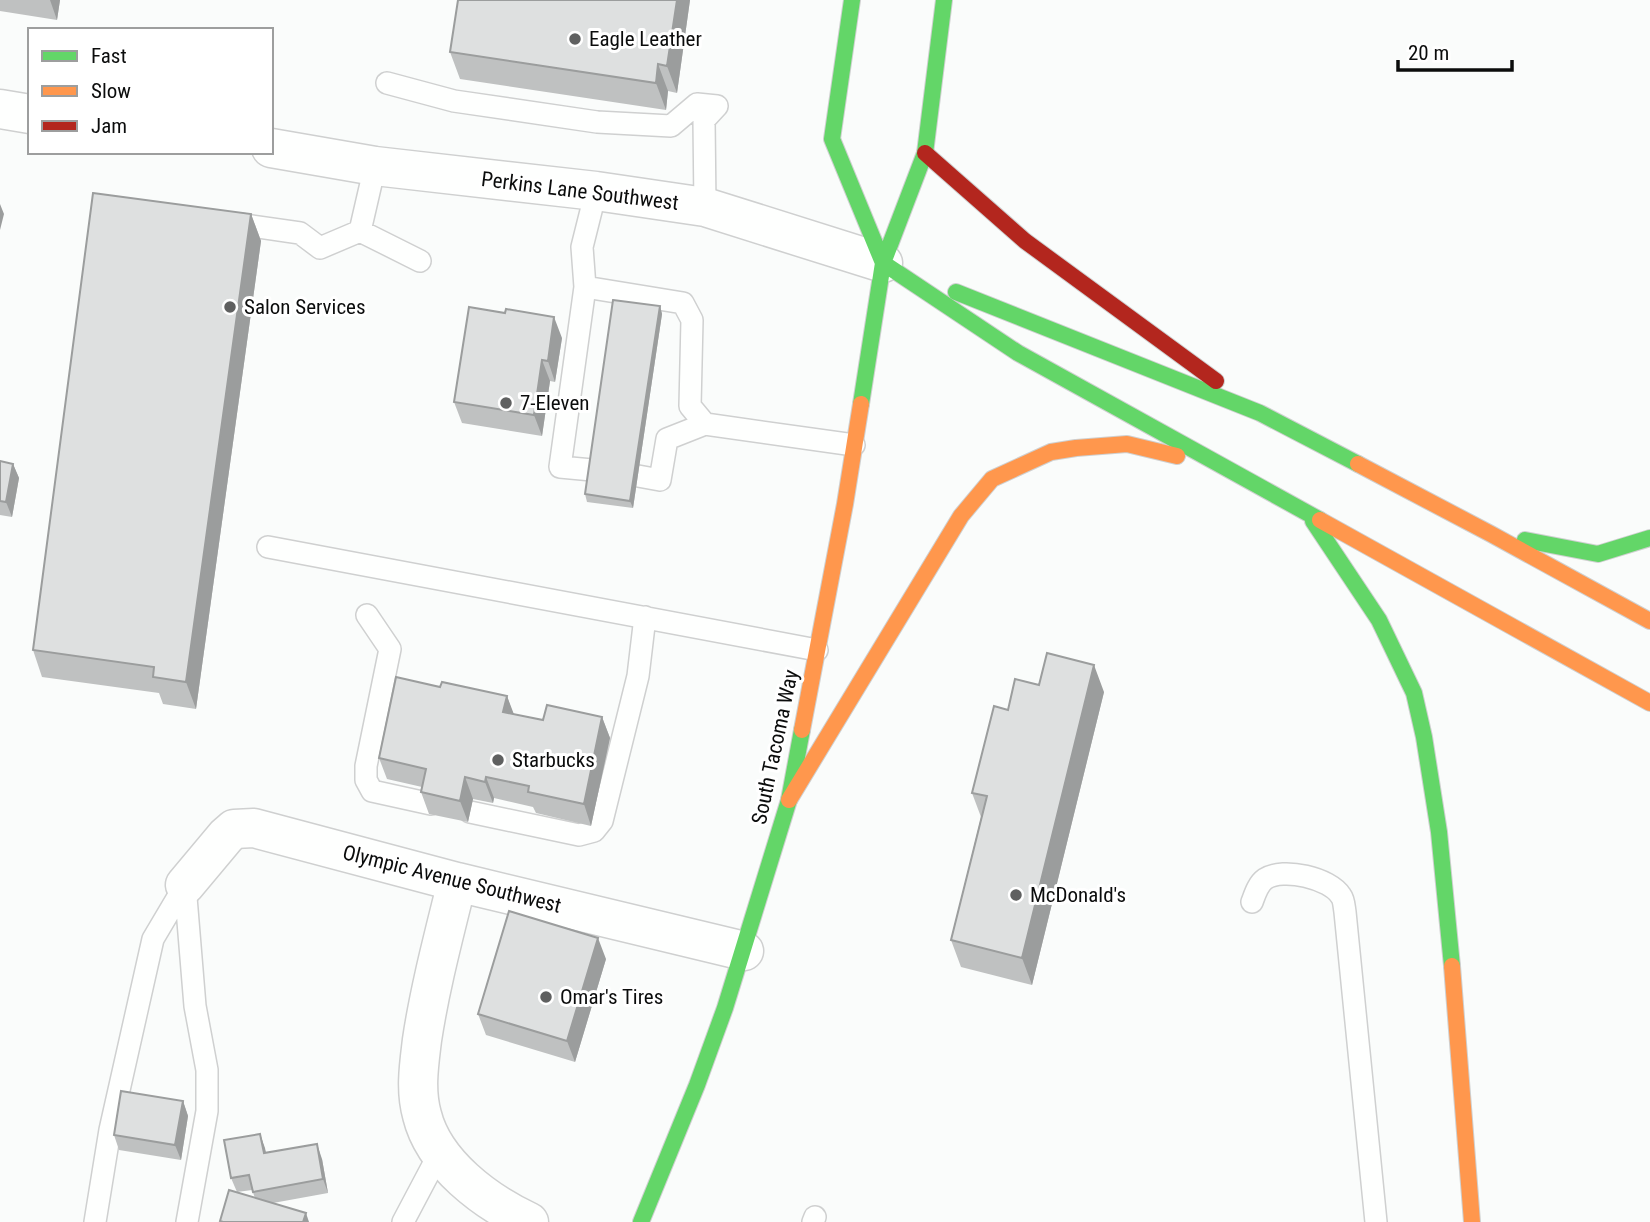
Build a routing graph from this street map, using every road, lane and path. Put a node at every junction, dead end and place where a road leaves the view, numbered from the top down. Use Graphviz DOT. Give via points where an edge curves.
graph roads {
  1 [pos="852,0"];
  2 [pos="944,0"];
  3 [pos="387,83"];
  4 [pos="0,109"];
  5 [pos="28,114"];
  6 [pos="273,148"];
  7 [pos="925,153"];
  8 [pos="375,166"];
  9 [pos="596,191"];
  10 [pos="705,207"];
  11 [pos="238,224"];
  12 [pos="360,231"];
  13 [pos="420,261"];
  14 [pos="883,263"];
  15 [pos="585,287"];
  16 [pos="1260,413"];
  17 [pos="705,424"];
  18 [pos="854,445"];
  19 [pos="1224,467"];
  20 [pos="592,470"];
  21 [pos="638,476"];
  22 [pos="1308,513"];
  23 [pos="1492,534"];
  24 [pos="1650,538"];
  25 [pos="268,547"];
  26 [pos="367,615"];
  27 [pos="645,617"];
  28 [pos="1650,621"];
  29 [pos="817,650"];
  30 [pos="1650,703"];
  31 [pos="789,800"];
  32 [pos="431,804"];
  33 [pos="470,812"];
  34 [pos="457,882"];
  35 [pos="185,885"];
  36 [pos="1252,902"];
  37 [pos="744,951"];
  38 [pos="440,1152"];
  39 [pos="409,1220"];
  40 [pos="95,1222"];
  41 [pos="187,1222"];
  42 [pos="529,1222"];
  43 [pos="641,1222"];
  44 [pos="1376,1222"];
  45 [pos="1472,1222"];
  1 -- 14 [label="main road" via="832,139"];
  2 -- 7 [label="main road, South Tacoma Way"];
  3 -- 10 [label="lane" via="454,101 597,122 671,126 697,104 717,106 704,120"];
  4 -- 5 [label="street"];
  6 -- 8 [label="street, Perkins Lane Southwest"];
  7 -- 14 [label="main road, South Tacoma Way"];
  7 -- 16 [label="main road" via="1025,241"];
  8 -- 9 [label="street, Perkins Lane Southwest"];
  8 -- 12 [label="lane"];
  9 -- 10 [label="street, Perkins Lane Southwest"];
  9 -- 15 [label="lane" via="582,247"];
  10 -- 14 [label="street, Perkins Lane Southwest"];
  11 -- 12 [label="lane" via="300,233 320,248"];
  12 -- 13 [label="lane"];
  14 -- 16 [label="main road"];
  14 -- 18 [label="main road, South Tacoma Way"];
  14 -- 19 [label="main road" via="1018,353"];
  15 -- 17 [label="lane" via="683,303 692,320 690,406"];
  15 -- 20 [label="lane" via="560,467"];
  16 -- 23 [label="main road"];
  17 -- 18 [label="lane"];
  17 -- 21 [label="lane" via="667,439 660,480"];
  18 -- 29 [label="main road, South Tacoma Way"];
  19 -- 22 [label="main road"];
  19 -- 31 [label="main road" via="1127,444 1051,452 992,479 961,516"];
  22 -- 30 [label="main road"];
  22 -- 45 [label="main road" via="1379,620 1414,693 1439,832"];
  23 -- 24 [label="main road" via="1598,554"];
  23 -- 28 [label="main road"];
  25 -- 27 [label="lane"];
  26 -- 32 [label="lane" via="390,649 366,780 372,791"];
  27 -- 29 [label="lane"];
  27 -- 33 [label="lane" via="638,676 602,821 594,831 579,835"];
  29 -- 31 [label="main road, South Tacoma Way"];
  31 -- 37 [label="main road, South Tacoma Way"];
  34 -- 35 [label="street, Olympic Avenue Southwest" via="254,828 234,829"];
  34 -- 37 [label="street, Olympic Avenue Southwest"];
  34 -- 38 [label="street" via="431,987 419,1066 421,1113"];
  35 -- 40 [label="lane" via="153,939"];
  35 -- 41 [label="lane" via="193,995 207,1070 207,1111"];
  36 -- 44 [label="lane" via="1261,883 1282,873 1329,884 1343,900"];
  37 -- 43 [label="main road, South Tacoma Way" via="702,1073"];
  38 -- 39 [label="lane"];
  38 -- 42 [label="street" via="475,1189"];
}
